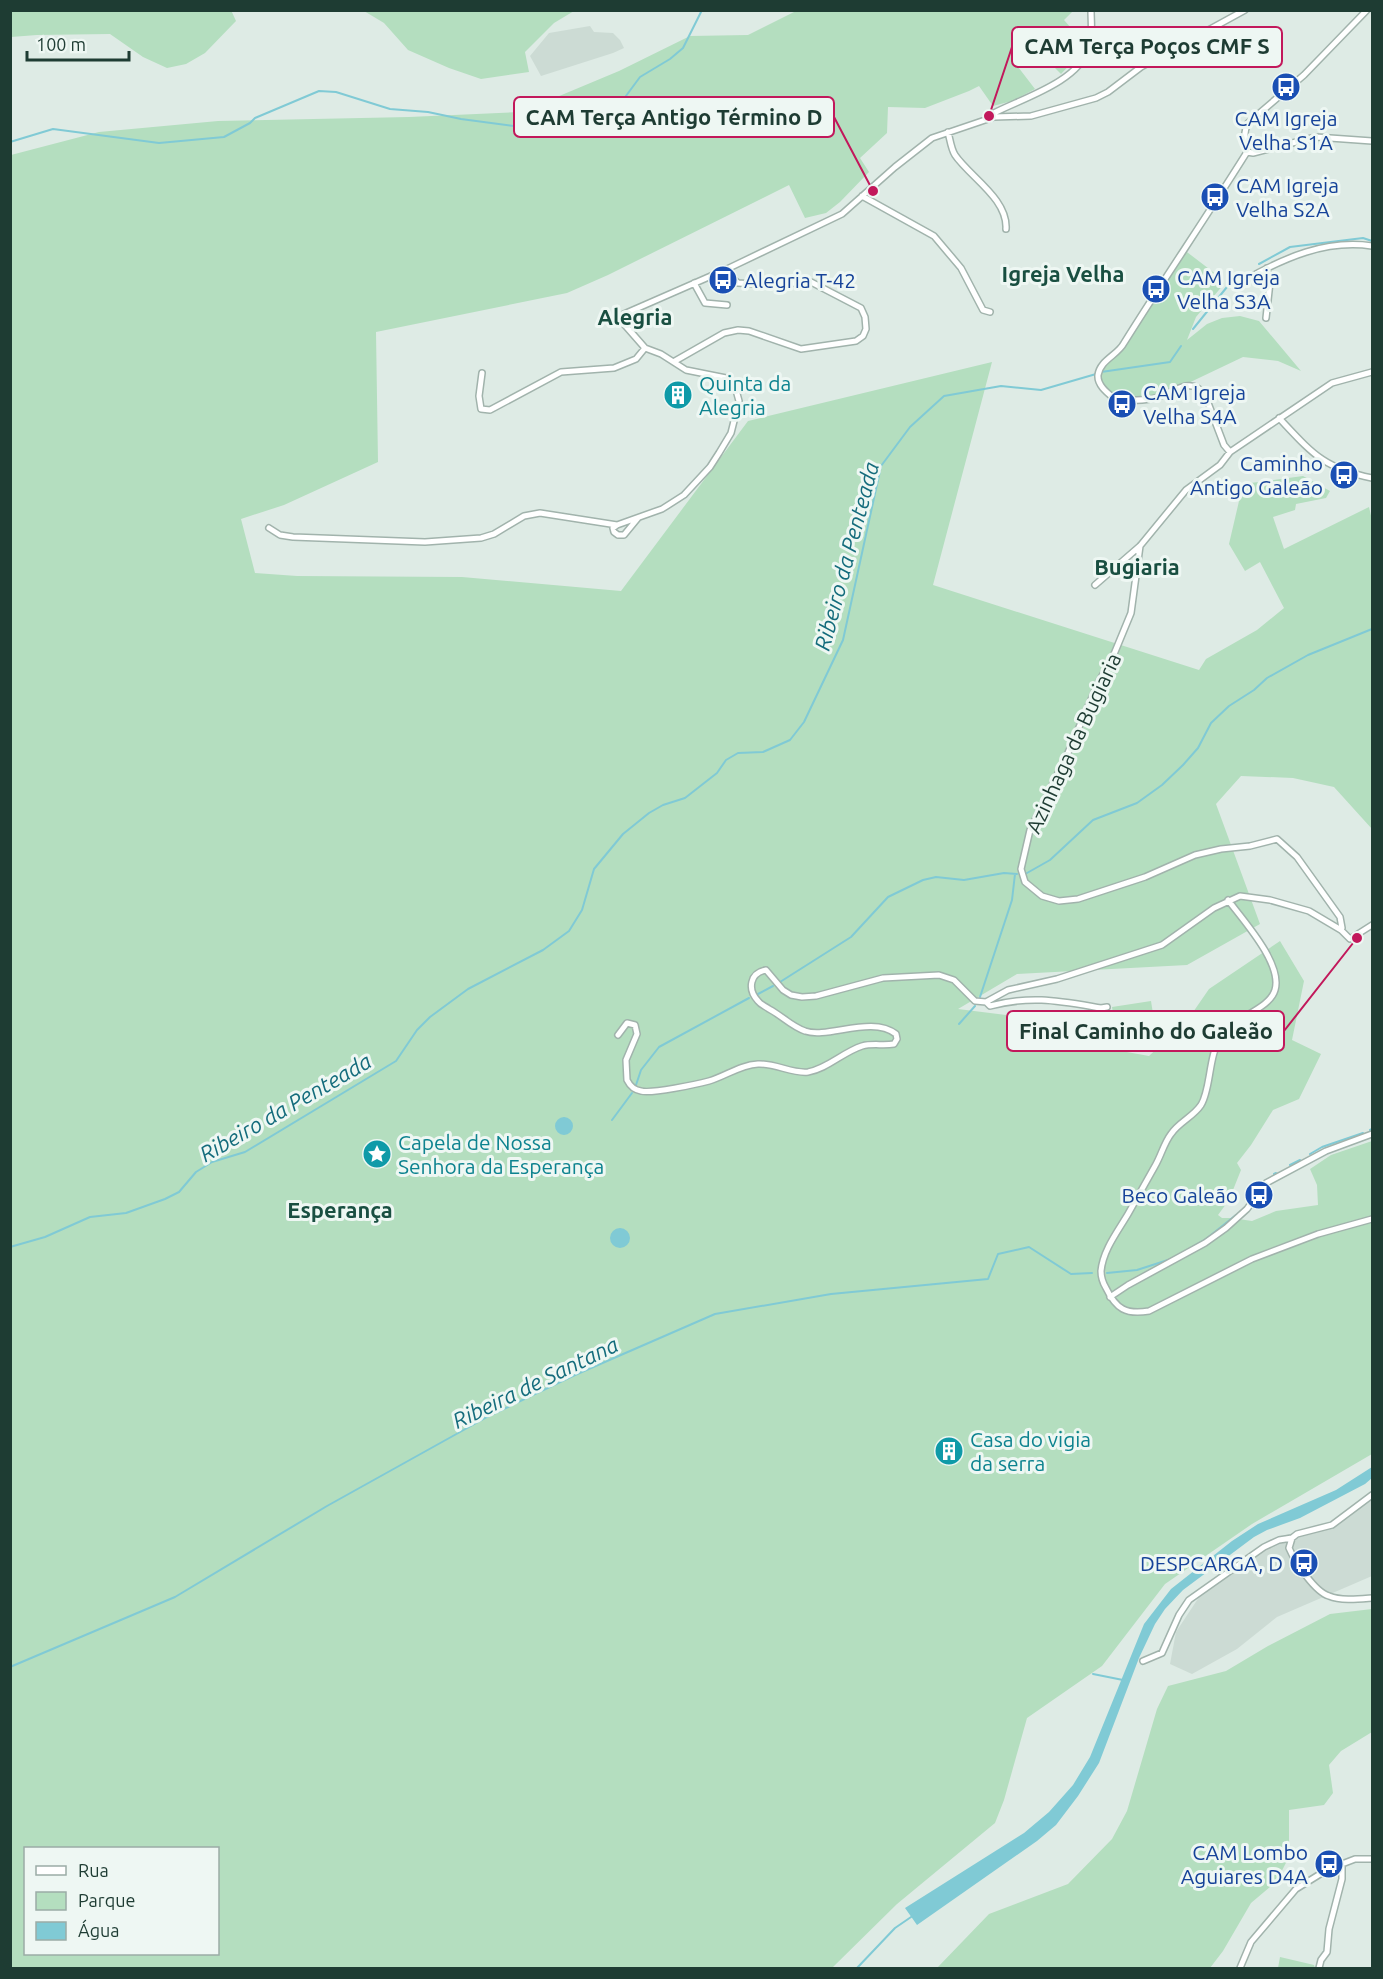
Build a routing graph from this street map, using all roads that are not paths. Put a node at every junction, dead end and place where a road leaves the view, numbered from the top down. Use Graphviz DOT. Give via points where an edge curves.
graph roads {
  1 [pos="1091,10"];
  2 [pos="1245,10"];
  3 [pos="1367,10"];
  4 [pos="994,117"];
  5 [pos="948,132"];
  6 [pos="1372,141"];
  7 [pos="1247,152"];
  8 [pos="862,196"];
  9 [pos="1006,228"];
  10 [pos="1372,246"];
  11 [pos="1266,268"];
  12 [pos="727,269"];
  13 [pos="1245,280"];
  14 [pos="694,283"];
  15 [pos="727,305"];
  16 [pos="990,312"];
  17 [pos="1266,318"];
  18 [pos="645,348"];
  19 [pos="675,361"];
  20 [pos="1372,372"];
  21 [pos="482,373"];
  22 [pos="1280,418"];
  23 [pos="1230,452"];
  24 [pos="1372,478"];
  25 [pos="638,518"];
  26 [pos="617,525"];
  27 [pos="269,528"];
  28 [pos="1140,546"];
  29 [pos="1095,585"];
  30 [pos="1228,900"];
  31 [pos="1372,925"];
  32 [pos="1341,930"];
  33 [pos="986,1002"];
  34 [pos="1107,1007"];
  35 [pos="618,1035"];
  36 [pos="1372,1134"];
  37 [pos="1372,1219"];
  38 [pos="1110,1297"];
  39 [pos="1372,1495"];
  40 [pos="1292,1538"];
  41 [pos="1372,1599"];
  42 [pos="1143,1661"];
  43 [pos="1372,1859"];
  44 [pos="1342,1864"];
  45 [pos="1240,1968"];
  46 [pos="1319,1968"];
  1 -- 4 [label="street" via="1091,41 1077,67 1065,78 994,113"];
  2 -- 4 [label="street" via="1141,67 1096,98 1031,116"];
  3 -- 7 [label="street" via="1304,75 1248,123"];
  4 -- 5 [label="street"];
  5 -- 8 [label="street" via="922,145"];
  5 -- 9 [label="street" via="955,155 994,196"];
  6 -- 7 [label="street" via="1316,137"];
  7 -- 23 [label="street" via="1121,349 1103,364 1098,374 1104,390 1116,400 1150,399 1183,386 1196,386 1205,395"];
  8 -- 12 [label="street" via="842,214"];
  8 -- 16 [label="street" via="934,236 961,268 983,310"];
  10 -- 11 [label="street" via="1331,247 1292,255"];
  11 -- 13 [label="street"];
  11 -- 17 [label="street" via="1270,282"];
  12 -- 14 [label="street"];
  12 -- 19 [label="street" via="738,283 817,284 861,308 866,329 863,336 856,341 801,349 738,330 724,333"];
  14 -- 15 [label="street" via="705,303"];
  14 -- 18 [label="street" via="624,315 624,324"];
  18 -- 19 [label="street"];
  18 -- 21 [label="street" via="636,359 614,368 561,372 490,410 482,409 478,396"];
  19 -- 25 [label="street" via="686,370 726,378 736,390 738,412 731,433 710,467 684,495"];
  20 -- 22 [label="street" via="1332,384"];
  22 -- 23 [label="street"];
  22 -- 24 [label="street" via="1322,461"];
  23 -- 28 [label="street" via="1220,465 1186,490"];
  25 -- 26 [label="street"];
  25 -- 26 [label="street" via="624,535 614,532"];
  26 -- 27 [label="street" via="540,513 524,516 481,538 425,542 293,537"];
  28 -- 29 [label="street"];
  28 -- 32 [label="street, Azinhaga da Bugiaria" via="1131,613 1030,830 1021,869 1025,882 1041,896 1059,902 1078,899 1194,855 1277,839 1297,857 1340,917"];
  30 -- 32 [label="street" via="1250,896 1298,908"];
  30 -- 33 [label="street" via="1162,945 1057,979 1008,990"];
  30 -- 38 [label="street" via="1274,968 1275,992 1220,1037 1203,1103 1171,1134 1109,1244 1101,1270"];
  31 -- 32 [label="street" via="1350,939"];
  33 -- 34 [label="street" via="990,1006 1039,998"];
  33 -- 35 [label="street" via="975,1001 954,980 939,975 883,978 802,997 790,995 766,970 760,971 754,974 751,988 756,999 802,1030 814,1033 884,1027 897,1039 894,1044 860,1047 808,1072 755,1064 710,1081 649,1091 635,1089 627,1080 626,1060 637,1034 635,1025 627,1023"];
  36 -- 38 [label="street" via="1326,1151 1266,1183 1248,1209 1226,1228"];
  37 -- 38 [label="street" via="1252,1259 1149,1311 1126,1311"];
  39 -- 40 [label="street" via="1332,1525"];
  40 -- 41 [label="street" via="1292,1556 1319,1591 1329,1596"];
  40 -- 42 [label="street" via="1264,1547 1189,1600 1162,1653"];
  43 -- 44 [label="street"];
  44 -- 45 [label="street" via="1289,1896 1251,1942"];
  44 -- 46 [label="street" via="1327,1952"];
}
